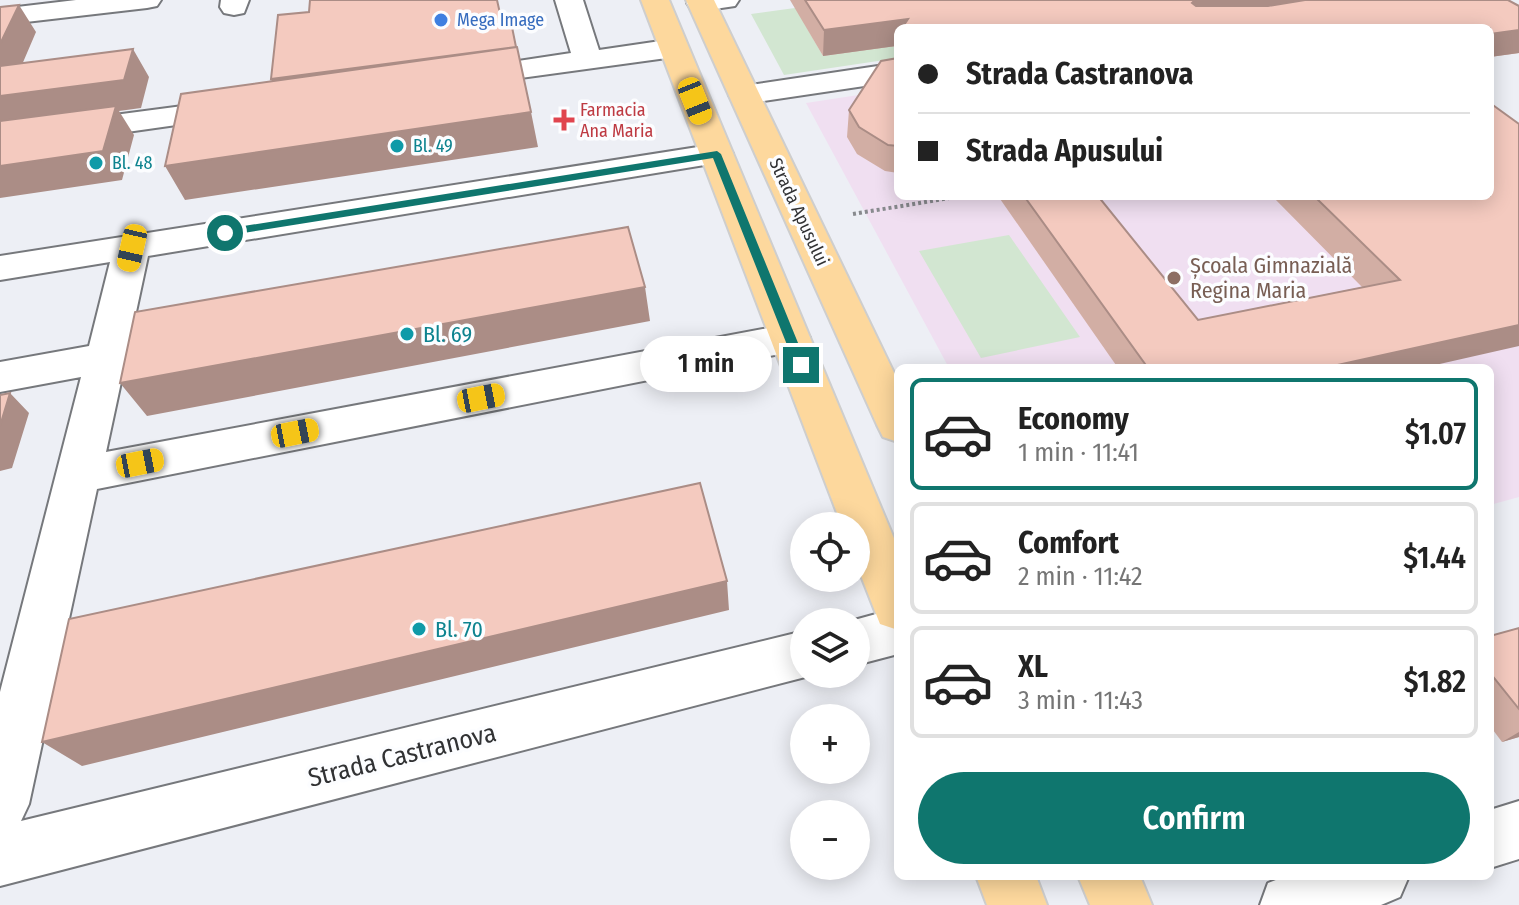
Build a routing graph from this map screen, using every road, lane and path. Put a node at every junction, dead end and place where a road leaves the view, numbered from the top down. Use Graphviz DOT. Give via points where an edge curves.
graph roads {
  1 [pos="147,0"];
  2 [pos="569,0"];
  3 [pos="708,1"];
  4 [pos="656,4"];
  5 [pos="0,17"];
  6 [pos="719,42"];
  7 [pos="674,48"];
  8 [pos="588,60"];
  9 [pos="894,73"];
  10 [pos="433,81"];
  11 [pos="744,95"];
  12 [pos="263,104"];
  13 [pos="0,140"];
  14 [pos="717,154"];
  15 [pos="939,200"];
  16 [pos="864,213"];
  17 [pos="132,248"];
  18 [pos="0,268"];
  19 [pos="790,338"];
  20 [pos="106,358"];
  21 [pos="0,377"];
  22 [pos="894,416"];
  23 [pos="78,475"];
  24 [pos="894,598"];
  25 [pos="894,632"];
  26 [pos="870,638"];
  27 [pos="790,658"];
  28 [pos="0,804"];
  29 [pos="1519,830"];
  30 [pos="1494,838"];
  31 [pos="0,856"];
  32 [pos="1008,880"];
  33 [pos="1110,880"];
  34 [pos="1367,880"];
  35 [pos="1017,905"];
  36 [pos="1122,905"];
  37 [pos="1290,905"];
  1 -- 5 [label="street"];
  2 -- 8 [label="street"];
  3 -- 4 [label="main road"];
  3 -- 6 [label="main road, Strada Apusului"];
  4 -- 7 [label="main road"];
  6 -- 7 [label="main road"];
  6 -- 11 [label="main road, Strada Apusului"];
  7 -- 8 [label="street"];
  7 -- 14 [label="main road"];
  8 -- 10 [label="street"];
  9 -- 11 [label="street"];
  11 -- 22 [label="main road, Strada Apusului"];
  12 -- 13 [label="street"];
  14 -- 17 [label="street"];
  14 -- 19 [label="main road"];
  15 -- 16 [label="path"];
  17 -- 18 [label="street"];
  17 -- 20 [label="street"];
  19 -- 23 [label="street"];
  19 -- 24 [label="main road"];
  20 -- 21 [label="street"];
  20 -- 23 [label="street"];
  23 -- 28 [label="street"];
  25 -- 26 [label="street"];
  27 -- 31 [label="street, Strada Castranova"];
  29 -- 30 [label="street"];
  32 -- 35 [label="main road"];
  33 -- 36 [label="main road"];
  34 -- 37 [label="street"];
}
